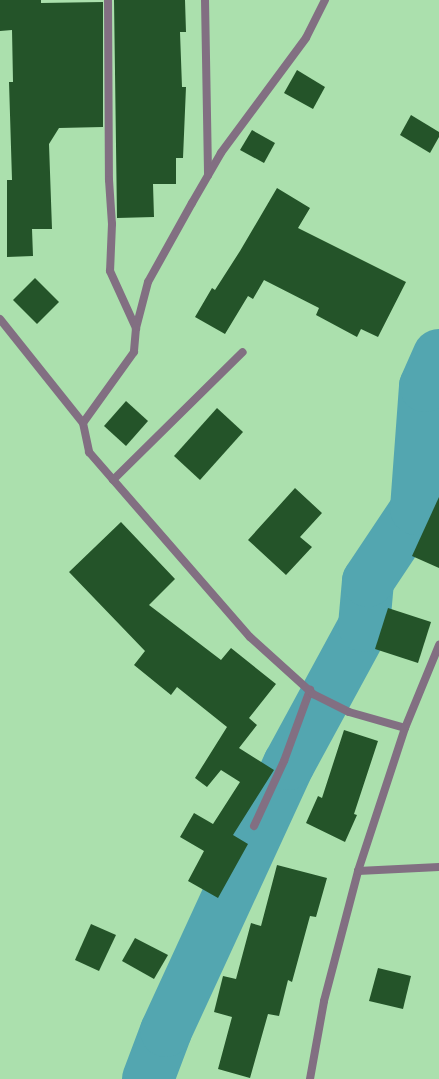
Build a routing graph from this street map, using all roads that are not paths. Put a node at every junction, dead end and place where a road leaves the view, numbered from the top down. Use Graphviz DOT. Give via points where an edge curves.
graph roads {
  1 [pos="108,0"];
  2 [pos="205,0"];
  3 [pos="325,0"];
  4 [pos="208,176"];
  5 [pos="0,319"];
  6 [pos="136,328"];
  7 [pos="243,352"];
  8 [pos="83,422"];
  9 [pos="113,480"];
  10 [pos="439,645"];
  11 [pos="312,692"];
  12 [pos="405,728"];
  13 [pos="254,826"];
  14 [pos="439,867"];
  15 [pos="358,871"];
  16 [pos="310,1079"];
  1 -- 6 [label="street" via="109,180 112,224 110,271"];
  2 -- 4 [label="street"];
  3 -- 4 [label="street" via="306,38 221,153"];
  4 -- 6 [label="street" via="148,282"];
  5 -- 8 [label="street"];
  6 -- 8 [label="street" via="134,352"];
  7 -- 9 [label="street"];
  8 -- 9 [label="street" via="89,452"];
  9 -- 11 [label="street" via="250,636"];
  10 -- 12 [label="street"];
  11 -- 12 [label="street" via="349,712"];
  11 -- 13 [label="street"];
  12 -- 15 [label="street"];
  14 -- 15 [label="street"];
  15 -- 16 [label="street" via="324,1001"];
}
